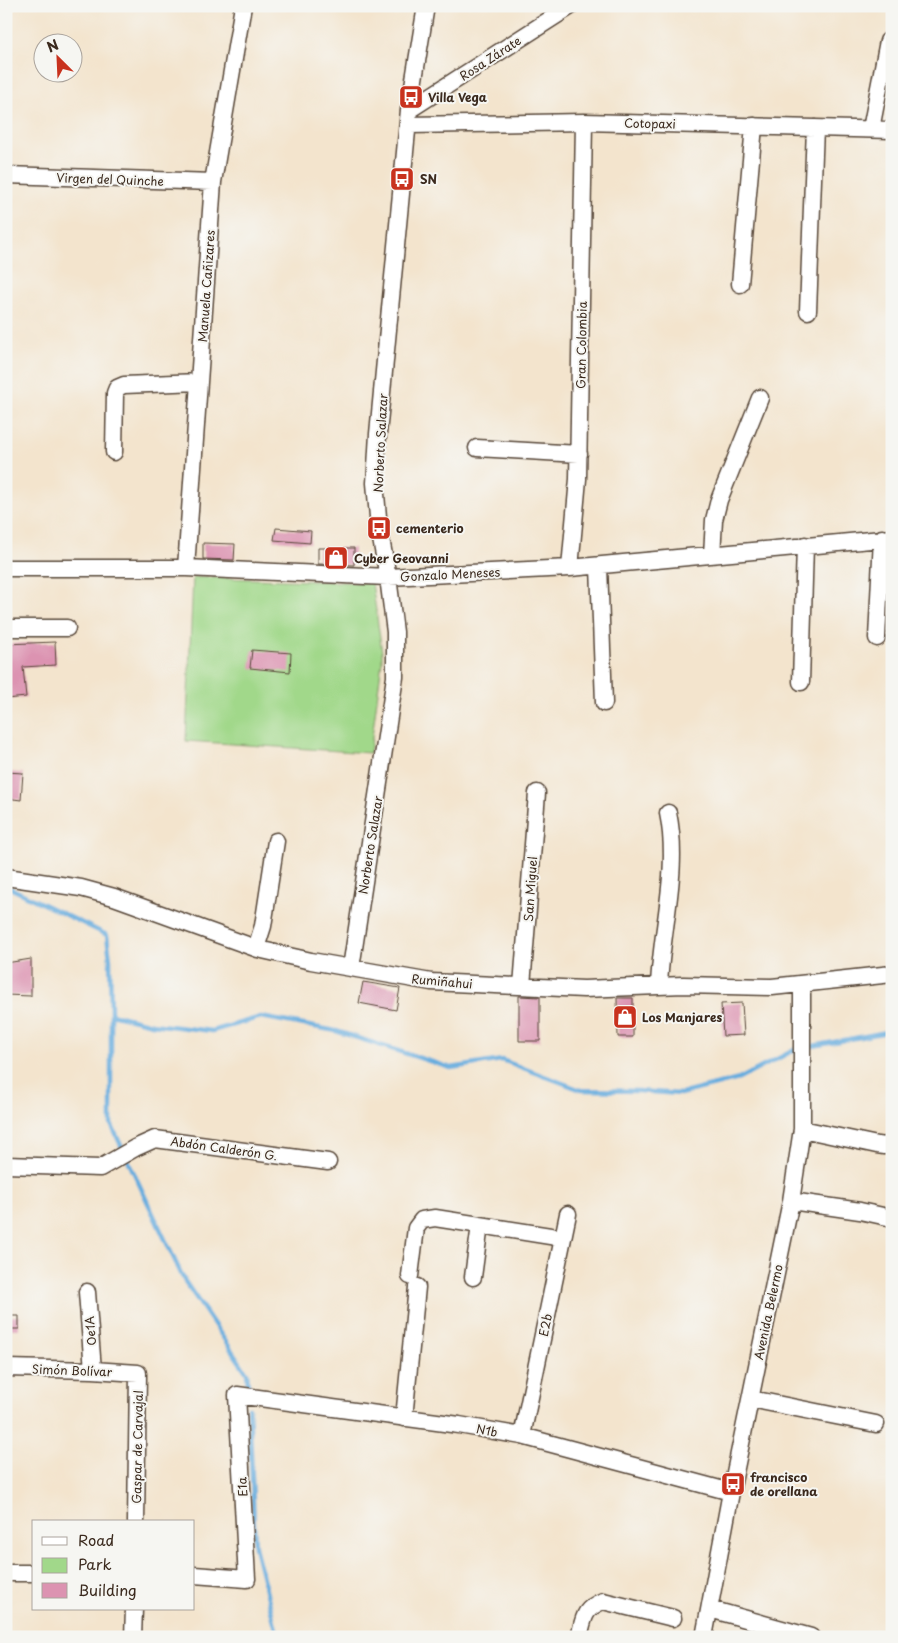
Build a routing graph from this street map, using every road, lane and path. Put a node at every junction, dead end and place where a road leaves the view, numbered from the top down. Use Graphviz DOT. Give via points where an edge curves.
graph roads {
  1 [pos="244,6"];
  2 [pos="426,6"];
  3 [pos="571,6"];
  4 [pos="888,41"];
  5 [pos="408,118"];
  6 [pos="584,122"];
  7 [pos="754,126"];
  8 [pos="815,128"];
  9 [pos="871,129"];
  10 [pos="892,130"];
  11 [pos="6,175"];
  12 [pos="213,182"];
  13 [pos="740,284"];
  14 [pos="808,311"];
  15 [pos="199,382"];
  16 [pos="760,398"];
  17 [pos="477,448"];
  18 [pos="114,452"];
  19 [pos="579,454"];
  20 [pos="887,538"];
  21 [pos="805,546"];
  22 [pos="712,555"];
  23 [pos="598,566"];
  24 [pos="6,568"];
  25 [pos="186,568"];
  26 [pos="570,568"];
  27 [pos="388,577"];
  28 [pos="6,628"];
  29 [pos="68,628"];
  30 [pos="877,638"];
  31 [pos="801,682"];
  32 [pos="604,703"];
  33 [pos="538,793"];
  34 [pos="668,813"];
  35 [pos="276,842"];
  36 [pos="6,876"];
  37 [pos="256,948"];
  38 [pos="351,968"];
  39 [pos="892,974"];
  40 [pos="802,984"];
  41 [pos="522,986"];
  42 [pos="659,986"];
  43 [pos="802,1129"];
  44 [pos="892,1143"];
  45 [pos="328,1162"];
  46 [pos="6,1164"];
  47 [pos="791,1200"];
  48 [pos="568,1214"];
  49 [pos="892,1218"];
  50 [pos="480,1225"];
  51 [pos="563,1238"];
  52 [pos="473,1277"];
  53 [pos="87,1292"];
  54 [pos="6,1368"];
  55 [pos="93,1370"];
  56 [pos="138,1372"];
  57 [pos="237,1396"];
  58 [pos="751,1399"];
  59 [pos="404,1418"];
  60 [pos="876,1424"];
  61 [pos="522,1436"];
  62 [pos="732,1492"];
  63 [pos="136,1520"];
  64 [pos="6,1573"];
  65 [pos="32,1573"];
  66 [pos="195,1575"];
  67 [pos="710,1609"];
  68 [pos="134,1610"];
  69 [pos="673,1618"];
  70 [pos="133,1637"];
  71 [pos="579,1637"];
  72 [pos="704,1637"];
  73 [pos="811,1637"];
  1 -- 12 [label="street, Manuela Cañizares"];
  2 -- 5 [label="street, Norberto Salazar"];
  3 -- 5 [label="street, Rosa Zárate"];
  4 -- 9 [label="street"];
  5 -- 6 [label="street, Cotopaxi"];
  5 -- 27 [label="street, Norberto Salazar" via="375,484"];
  6 -- 7 [label="street, Cotopaxi"];
  6 -- 19 [label="street, Gran Colombia"];
  7 -- 8 [label="street, Cotopaxi"];
  7 -- 13 [label="street"];
  8 -- 9 [label="street, Cotopaxi"];
  8 -- 14 [label="street"];
  9 -- 10 [label="street, Cotopaxi"];
  11 -- 12 [label="street, Virgen del Quinche"];
  12 -- 15 [label="street, Manuela Cañizares"];
  15 -- 18 [label="street" via="117,388"];
  15 -- 25 [label="street, Manuela Cañizares"];
  16 -- 22 [label="street" via="719,500"];
  17 -- 19 [label="street"];
  19 -- 26 [label="street, Gran Colombia"];
  20 -- 21 [label="street, Gonzalo Meneses"];
  20 -- 30 [label="street"];
  21 -- 22 [label="street, Gonzalo Meneses"];
  21 -- 31 [label="street"];
  22 -- 23 [label="street, Gonzalo Meneses"];
  23 -- 26 [label="street, Gonzalo Meneses"];
  23 -- 32 [label="street"];
  24 -- 25 [label="street, Gonzalo Meneses"];
  25 -- 27 [label="street, Gonzalo Meneses"];
  26 -- 27 [label="street, Gonzalo Meneses"];
  27 -- 38 [label="street, Norberto Salazar" via="395,632 395,677"];
  28 -- 29 [label="street"];
  33 -- 41 [label="street, San Miguel"];
  34 -- 42 [label="street" via="672,855"];
  35 -- 37 [label="street" via="263,926"];
  36 -- 37 [label="street, Rumiñahui" via="82,888 114,897"];
  37 -- 38 [label="street, Rumiñahui"];
  38 -- 41 [label="street, Rumiñahui" via="431,982"];
  39 -- 40 [label="street, Rumiñahui"];
  40 -- 42 [label="street, Rumiñahui" via="772,987"];
  40 -- 43 [label="street, Avenida Belermo"];
  41 -- 42 [label="street, Rumiñahui" via="584,989"];
  43 -- 44 [label="street" via="877,1145"];
  43 -- 47 [label="street, Avenida Belermo"];
  45 -- 46 [label="street, Abdón Calderón G." via="155,1139 100,1168"];
  47 -- 49 [label="street"];
  47 -- 58 [label="street, Avenida Belermo"];
  48 -- 51 [label="street, E2b"];
  50 -- 51 [label="street"];
  50 -- 52 [label="street"];
  50 -- 59 [label="street" via="435,1218 422,1220 416,1228"];
  51 -- 61 [label="street, E2b"];
  53 -- 55 [label="street, Oe1A"];
  54 -- 55 [label="street, Simón Bolívar"];
  55 -- 56 [label="street, Simón Bolívar"];
  56 -- 63 [label="street, Gaspar de Carvajal"];
  57 -- 59 [label="street, N1b"];
  57 -- 66 [label="street, E1a" via="247,1579"];
  58 -- 60 [label="street"];
  58 -- 62 [label="street, Avenida Belermo"];
  59 -- 61 [label="street, N1b"];
  61 -- 62 [label="street, N1b"];
  62 -- 67 [label="street, Avenida Belermo"];
  64 -- 65 [label="street"];
  67 -- 72 [label="street, Avenida Belermo"];
  67 -- 73 [label="street"];
  68 -- 70 [label="street"];
  69 -- 71 [label="street" via="603,1601 592,1605 586,1614"];
}
